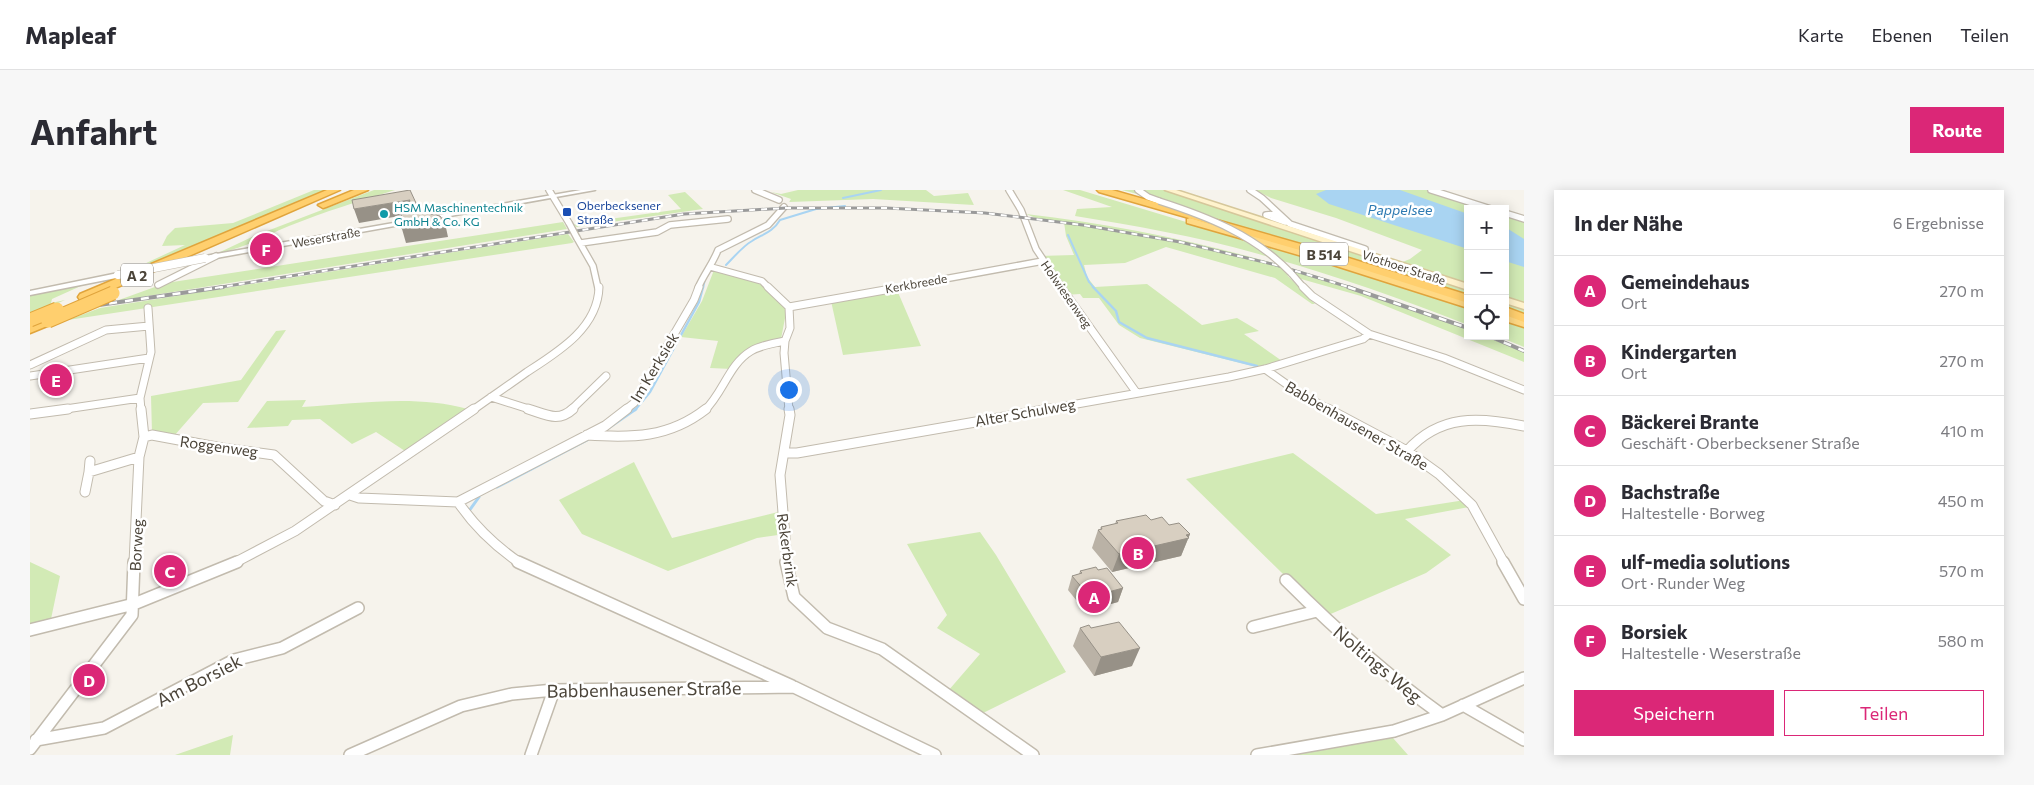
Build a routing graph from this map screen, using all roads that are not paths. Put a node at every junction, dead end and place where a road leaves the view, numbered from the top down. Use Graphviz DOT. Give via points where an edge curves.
graph roads {
  1 [pos="335,190"];
  2 [pos="363,190"];
  3 [pos="549,190"];
  4 [pos="592,190"];
  5 [pos="755,190"];
  6 [pos="1009,190"];
  7 [pos="1138,190"];
  8 [pos="1169,190"];
  9 [pos="1250,190"];
  10 [pos="1431,190"];
  11 [pos="1099,191"];
  12 [pos="553,197"];
  13 [pos="779,200"];
  14 [pos="1478,205"];
  15 [pos="784,207"];
  16 [pos="1279,214"];
  17 [pos="1509,214"];
  18 [pos="728,219"];
  19 [pos="1524,219"];
  20 [pos="1190,221"];
  21 [pos="1290,224"];
  22 [pos="579,241"];
  23 [pos="1365,249"];
  24 [pos="216,256"];
  25 [pos="1043,260"];
  26 [pos="711,267"];
  27 [pos="158,285"];
  28 [pos="1464,287"];
  29 [pos="30,293"];
  30 [pos="84,297"];
  31 [pos="1464,298"];
  32 [pos="1509,301"];
  33 [pos="1464,304"];
  34 [pos="1524,306"];
  35 [pos="789,307"];
  36 [pos="148,308"];
  37 [pos="1509,312"];
  38 [pos="1509,318"];
  39 [pos="1524,318"];
  40 [pos="30,320"];
  41 [pos="1524,324"];
  42 [pos="149,326"];
  43 [pos="30,329"];
  44 [pos="1369,334"];
  45 [pos="785,341"];
  46 [pos="149,358"];
  47 [pos="30,365"];
  48 [pos="1265,369"];
  49 [pos="30,376"];
  50 [pos="606,376"];
  51 [pos="1524,390"];
  52 [pos="1136,392"];
  53 [pos="491,397"];
  54 [pos="140,398"];
  55 [pos="30,414"];
  56 [pos="1524,426"];
  57 [pos="587,435"];
  58 [pos="144,437"];
  59 [pos="1407,451"];
  60 [pos="784,453"];
  61 [pos="139,456"];
  62 [pos="90,461"];
  63 [pos="89,472"];
  64 [pos="85,492"];
  65 [pos="350,495"];
  66 [pos="458,502"];
  67 [pos="335,505"];
  68 [pos="1286,580"];
  69 [pos="1524,599"];
  70 [pos="134,604"];
  71 [pos="358,608"];
  72 [pos="1317,611"];
  73 [pos="1253,627"];
  74 [pos="30,630"];
  75 [pos="1524,678"];
  76 [pos="794,687"];
  77 [pos="554,690"];
  78 [pos="1463,705"];
  79 [pos="1442,715"];
  80 [pos="1524,740"];
  81 [pos="33,744"];
  82 [pos="350,755"];
  83 [pos="531,755"];
  84 [pos="935,755"];
  85 [pos="1033,755"];
  86 [pos="1257,755"];
  1 -- 30 [label="highway, A 2"];
  2 -- 43 [label="highway, A 2, bridge" via="255,231"];
  3 -- 12 [label="street"];
  4 -- 12 [label="street, Weserstraße"];
  5 -- 13 [label="street"];
  6 -- 25 [label="street, Holwiesenweg"];
  7 -- 44 [label="street, bridge" via="1148,197 1206,217 1244,235 1271,252 1312,296"];
  8 -- 28 [label="main road, Vlothoer Straße"];
  9 -- 16 [label="street"];
  10 -- 14 [label="street"];
  11 -- 20 [label="highway, B 514"];
  11 -- 31 [label="highway, B 514" via="1335,257"];
  12 -- 22 [label="street, bridge"];
  12 -- 24 [label="street, Weserstraße"];
  15 -- 26 [label="street, Im Kerksiek" via="768,224 718,250"];
  16 -- 21 [label="street"];
  16 -- 21 [label="street" via="1266,215"];
  17 -- 19 [label="street"];
  18 -- 22 [label="street" via="670,224 657,232"];
  20 -- 33 [label="highway, B 514"];
  21 -- 23 [label="street"];
  22 -- 53 [label="street" via="594,267 600,287 591,317 563,348"];
  24 -- 27 [label="street"];
  24 -- 29 [label="street, Weserstraße, bridge"];
  25 -- 35 [label="street, Kerkbreede"];
  25 -- 52 [label="street, Holwiesenweg"];
  26 -- 35 [label="street" via="762,281"];
  26 -- 57 [label="street, Im Kerksiek" via="703,275 694,300 634,403 605,426"];
  30 -- 40 [label="highway, A 2, bridge"];
  32 -- 34 [label="main road"];
  35 -- 45 [label="street, Rekerbrink" via="790,328"];
  36 -- 42 [label="street, Borweg"];
  37 -- 39 [label="highway"];
  38 -- 41 [label="highway"];
  42 -- 46 [label="street, Borweg"];
  42 -- 47 [label="street" via="106,330"];
  44 -- 48 [label="street, Babbenhausener Straße" via="1363,339"];
  44 -- 51 [label="street" via="1494,376"];
  45 -- 57 [label="street" via="745,355 707,408 671,430 628,438"];
  45 -- 60 [label="street, Rekerbrink" via="790,414"];
  46 -- 49 [label="street"];
  46 -- 54 [label="street, Borweg"];
  48 -- 52 [label="street, Alter Schulweg"];
  48 -- 59 [label="street, Babbenhausener Straße" via="1299,393"];
  50 -- 53 [label="street" via="565,416 555,417"];
  52 -- 60 [label="street, Alter Schulweg"];
  53 -- 65 [label="street"];
  54 -- 55 [label="street"];
  54 -- 58 [label="street, Borweg"];
  56 -- 59 [label="street" via="1484,420 1445,424 1422,434"];
  57 -- 66 [label="street, Im Kerksiek"];
  58 -- 61 [label="street, Borweg"];
  58 -- 67 [label="street, Roggenweg" via="152,435 274,454 324,500"];
  59 -- 69 [label="street, Babbenhausener Straße" via="1472,505"];
  60 -- 85 [label="street, Rekerbrink" via="780,475 781,499 786,560 794,597 827,628 882,649"];
  61 -- 63 [label="street"];
  61 -- 70 [label="street, Borweg"];
  62 -- 63 [label="street"];
  63 -- 64 [label="street"];
  65 -- 66 [label="street, Im Kerksiek"];
  65 -- 67 [label="street"];
  66 -- 76 [label="street" via="487,539 520,563"];
  67 -- 70 [label="street" via="239,561"];
  68 -- 72 [label="street, Noltings Weg"];
  70 -- 74 [label="street"];
  70 -- 81 [label="street, Borweg" via="132,615"];
  71 -- 81 [label="street, Am Borsiek" via="282,648 234,660 104,728"];
  72 -- 73 [label="street"];
  72 -- 79 [label="street, Noltings Weg" via="1366,658"];
  75 -- 78 [label="street"];
  76 -- 77 [label="street, Babbenhausener Straße"];
  76 -- 84 [label="street, Babbenhausener Straße"];
  77 -- 82 [label="street, Babbenhausener Straße" via="512,694 461,706"];
  77 -- 83 [label="street"];
  78 -- 79 [label="street"];
  78 -- 80 [label="street"];
  79 -- 86 [label="street" via="1394,732"];
}
